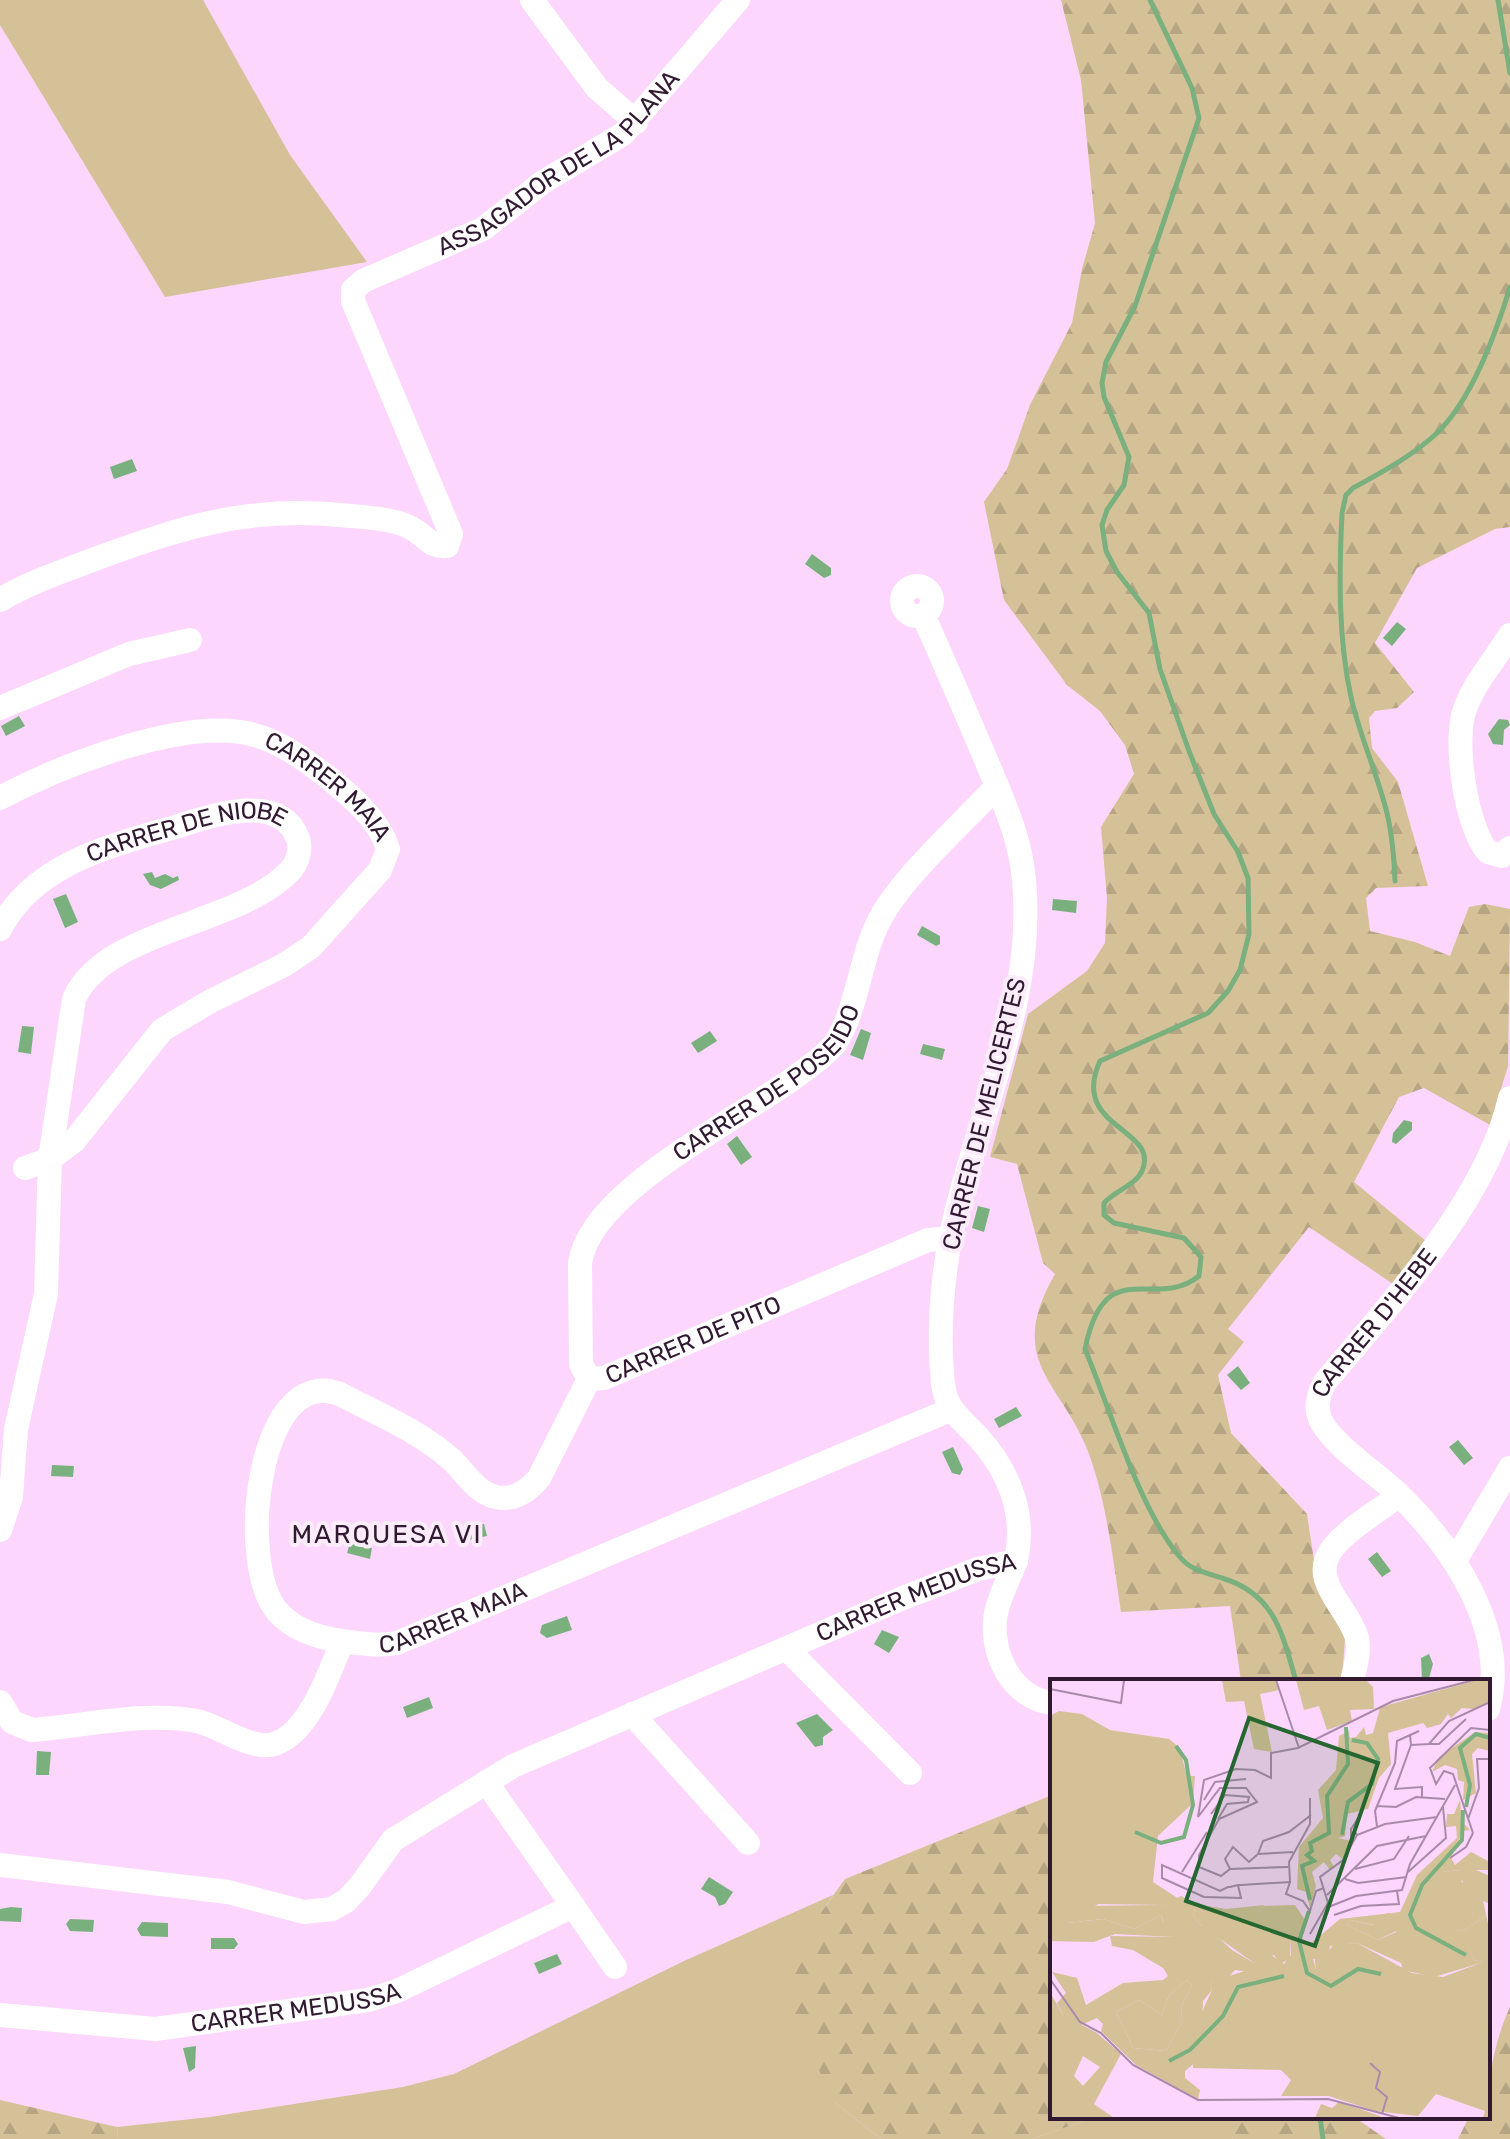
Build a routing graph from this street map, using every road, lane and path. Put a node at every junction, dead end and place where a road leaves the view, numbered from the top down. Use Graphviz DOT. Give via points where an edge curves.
graph roads {
  1 [pos="532,0"];
  2 [pos="738,0"];
  3 [pos="636,122"];
  4 [pos="0,600"];
  5 [pos="923,615"];
  6 [pos="1510,635"];
  7 [pos="190,640"];
  8 [pos="0,708"];
  9 [pos="997,786"];
  10 [pos="0,798"];
  11 [pos="1510,848"];
  12 [pos="0,929"];
  13 [pos="1510,1098"];
  14 [pos="50,1159"];
  15 [pos="25,1168"];
  16 [pos="950,1238"];
  17 [pos="589,1379"];
  18 [pos="950,1410"];
  19 [pos="1510,1468"];
  20 [pos="1399,1495"];
  21 [pos="0,1530"];
  22 [pos="1456,1559"];
  23 [pos="1016,1561"];
  24 [pos="342,1642"];
  25 [pos="788,1650"];
  26 [pos="1352,1679"];
  27 [pos="1497,1699"];
  28 [pos="0,1702"];
  29 [pos="1050,1703"];
  30 [pos="632,1714"];
  31 [pos="910,1773"];
  32 [pos="486,1782"];
  33 [pos="748,1843"];
  34 [pos="0,1865"];
  35 [pos="573,1906"];
  36 [pos="615,1967"];
  37 [pos="0,2015"];
  1 -- 3 [label="street" via="597,88"];
  2 -- 3 [label="street, ASSAGADOR DE LA PLANA"];
  3 -- 4 [label="street, ASSAGADOR DE LA PLANA" via="483,229 353,290 380,369 451,534 447,546 432,545 403,524 374,519 291,512 234,515 124,548"];
  5 -- 9 [label="street, CARRER DE MELICERTES"];
  6 -- 11 [label="street" via="1461,722 1472,823 1488,852 1502,856"];
  7 -- 8 [label="street" via="129,654"];
  9 -- 16 [label="street, CARRER DE MELICERTES" via="1022,861 1024,949 1007,1040"];
  9 -- 17 [label="street, CARRER DE POSEIDO" via="886,909 834,1045 648,1178 593,1226 580,1263 581,1364"];
  10 -- 14 [label="street, CARRER MAIA" via="74,763 143,743 238,732 266,739 320,772 367,815 388,849 380,870 311,947 162,1030 74,1141"];
  12 -- 14 [label="street, CARRER DE NIOBE" via="15,906 46,877 86,855 137,838 247,810 275,815 298,837 299,855 279,879 224,910 112,957 87,975 74,999"];
  13 -- 20 [label="street, CARRER D'HEBE" via="1488,1158 1431,1252 1318,1397 1323,1425"];
  14 -- 15 [label="street"];
  14 -- 21 [label="street" via="46,1294 16,1429 11,1497"];
  16 -- 17 [label="street, CARRER DE PITO" via="928,1240 604,1378"];
  16 -- 18 [label="street, CARRER DE MELICERTES" via="941,1352"];
  17 -- 24 [label="street, CARRER DE PITO" via="539,1478 509,1497 482,1490 431,1444 332,1391 303,1397 286,1412 273,1436 260,1486 254,1538 258,1570 269,1600 285,1619"];
  18 -- 23 [label="street" via="991,1452 1010,1484 1019,1528"];
  18 -- 24 [label="street, CARRER MAIA" via="405,1640 387,1645"];
  19 -- 22 [label="street"];
  20 -- 22 [label="street, CARRER D'HEBE"];
  20 -- 26 [label="street" via="1335,1545 1324,1565 1327,1584 1356,1637"];
  22 -- 27 [label="street, CARRER D'HEBE" via="1476,1591 1487,1626"];
  23 -- 25 [label="street, CARRER MEDUSSA" via="978,1569 903,1598"];
  23 -- 29 [label="street, CARRER MEDUSSA" via="996,1614 1001,1655 1022,1693"];
  24 -- 28 [label="street" via="304,1718 272,1745 259,1745 203,1722 167,1718 32,1730 12,1722"];
  25 -- 30 [label="street, CARRER MEDUSSA"];
  25 -- 31 [label="street, CARRER MEDUSSA"];
  30 -- 32 [label="street, CARRER MEDUSSA" via="543,1751"];
  30 -- 33 [label="street"];
  32 -- 34 [label="street, CARRER MEDUSSA" via="393,1840 354,1893 326,1910 304,1912 228,1892"];
  32 -- 35 [label="street"];
  35 -- 36 [label="street"];
  35 -- 37 [label="street, CARRER MEDUSSA" via="368,2000 155,2029"];
}
